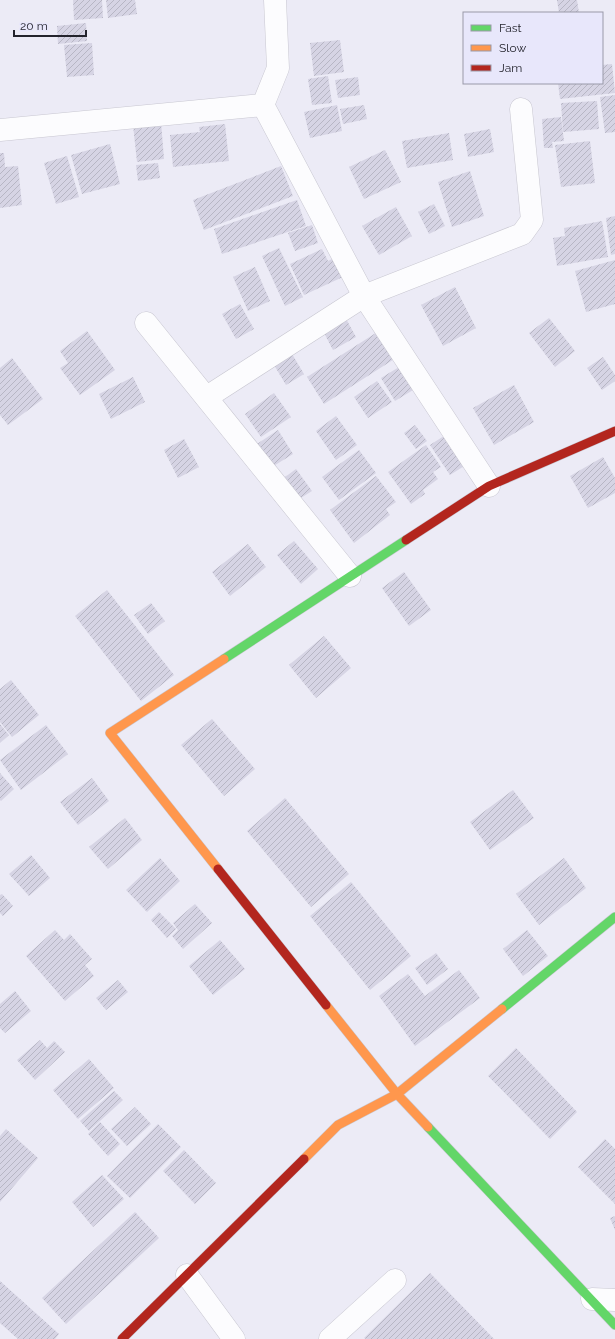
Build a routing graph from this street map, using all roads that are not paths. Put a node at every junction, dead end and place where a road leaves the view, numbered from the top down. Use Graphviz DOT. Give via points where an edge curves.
graph roads {
  1 [pos="275,0"];
  2 [pos="263,105"];
  3 [pos="521,109"];
  4 [pos="0,130"];
  5 [pos="364,296"];
  6 [pos="146,323"];
  7 [pos="207,397"];
  8 [pos="615,431"];
  9 [pos="489,486"];
  10 [pos="350,576"];
  11 [pos="615,917"];
  12 [pos="397,1094"];
  13 [pos="187,1275"];
  14 [pos="395,1280"];
  15 [pos="592,1299"];
  16 [pos="615,1300"];
  17 [pos="615,1325"];
  18 [pos="122,1339"];
  19 [pos="234,1339"];
  20 [pos="330,1339"];
  1 -- 2 [label="street" via="278,68"];
  2 -- 4 [label="street"];
  2 -- 5 [label="street"];
  3 -- 5 [label="street" via="532,220 522,234"];
  5 -- 7 [label="street"];
  5 -- 9 [label="street"];
  6 -- 7 [label="street"];
  7 -- 10 [label="street"];
  8 -- 9 [label="street"];
  9 -- 10 [label="street"];
  10 -- 12 [label="street" via="110,733"];
  11 -- 12 [label="street"];
  12 -- 13 [label="street" via="338,1125"];
  12 -- 15 [label="street"];
  13 -- 18 [label="street"];
  13 -- 19 [label="street"];
  14 -- 20 [label="street"];
  15 -- 16 [label="street"];
  15 -- 17 [label="street"];
}
